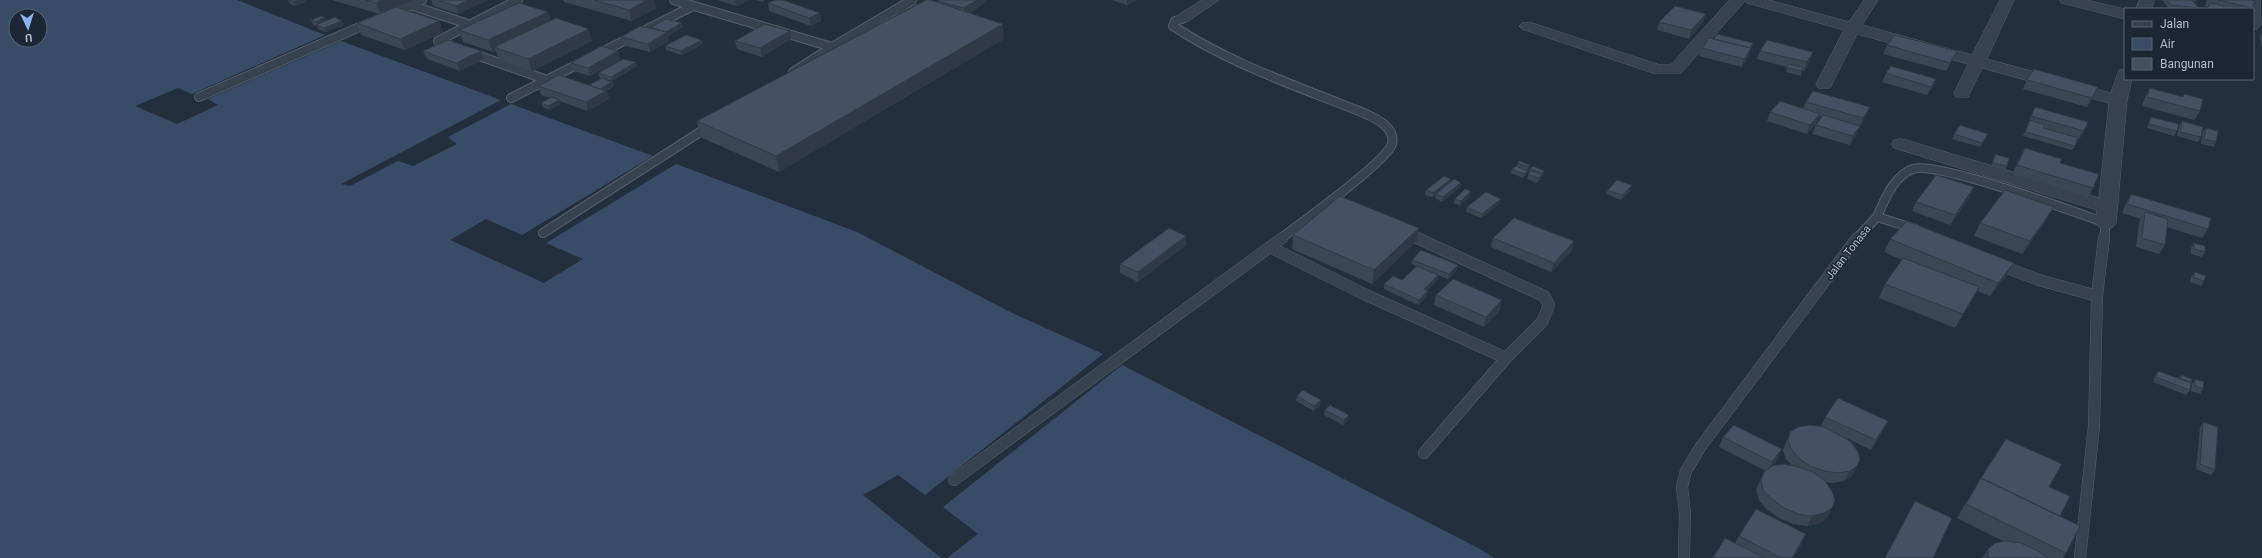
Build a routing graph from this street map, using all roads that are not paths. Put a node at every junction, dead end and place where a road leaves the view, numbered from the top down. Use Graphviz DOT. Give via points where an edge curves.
graph roads {
  1 [pos="422,0"];
  2 [pos="518,0"];
  3 [pos="674,0"];
  4 [pos="912,0"];
  5 [pos="1212,0"];
  6 [pos="1738,0"];
  7 [pos="1752,0"];
  8 [pos="1871,0"];
  9 [pos="2007,0"];
  10 [pos="2067,0"];
  11 [pos="410,5"];
  12 [pos="693,6"];
  13 [pos="2124,14"];
  14 [pos="1182,19"];
  15 [pos="468,24"];
  16 [pos="1527,26"];
  17 [pos="1852,29"];
  18 [pos="832,47"];
  19 [pos="1977,62"];
  20 [pos="785,77"];
  21 [pos="2124,78"];
  22 [pos="547,80"];
  23 [pos="1824,84"];
  24 [pos="1962,92"];
  25 [pos="199,97"];
  26 [pos="511,98"];
  27 [pos="2118,100"];
  28 [pos="718,120"];
  29 [pos="1900,144"];
  30 [pos="2107,215"];
  31 [pos="1877,216"];
  32 [pos="1392,226"];
  33 [pos="543,233"];
  34 [pos="1928,235"];
  35 [pos="1270,247"];
  36 [pos="1990,262"];
  37 [pos="2097,296"];
  38 [pos="1506,358"];
  39 [pos="1424,453"];
  40 [pos="954,480"];
  41 [pos="1684,556"];
  42 [pos="2080,558"];
  1 -- 11 [label="lane"];
  2 -- 15 [label="lane"];
  3 -- 12 [label="lane"];
  4 -- 18 [label="lane"];
  5 -- 14 [label="street"];
  6 -- 16 [label="street" via="1675,70 1659,70"];
  7 -- 17 [label="street"];
  8 -- 17 [label="street"];
  9 -- 19 [label="street"];
  10 -- 13 [label="street"];
  11 -- 15 [label="lane"];
  11 -- 25 [label="lane"];
  12 -- 18 [label="lane"];
  12 -- 22 [label="lane"];
  14 -- 35 [label="lane" via="1175,21 1173,26 1199,43 1235,61 1366,114 1382,122 1392,135 1392,144 1385,154 1337,201"];
  15 -- 22 [label="lane" via="438,41"];
  17 -- 19 [label="street"];
  17 -- 23 [label="street"];
  18 -- 20 [label="lane"];
  19 -- 24 [label="street"];
  19 -- 27 [label="street"];
  21 -- 27 [label="street"];
  22 -- 26 [label="lane"];
  27 -- 30 [label="street"];
  28 -- 33 [label="lane"];
  29 -- 30 [label="street"];
  30 -- 31 [label="lane" via="1923,167 1914,168 1900,176"];
  30 -- 37 [label="lane"];
  31 -- 34 [label="lane, Jalan Tonasa"];
  31 -- 41 [label="lane, Jalan Tonasa" via="1851,244 1701,446 1686,470 1682,487 1685,513"];
  32 -- 38 [label="lane" via="1544,296 1549,305 1542,322"];
  35 -- 38 [label="lane"];
  35 -- 40 [label="lane"];
  36 -- 37 [label="lane" via="2039,280"];
  37 -- 42 [label="lane" via="2094,426"];
  38 -- 39 [label="lane"];
}
